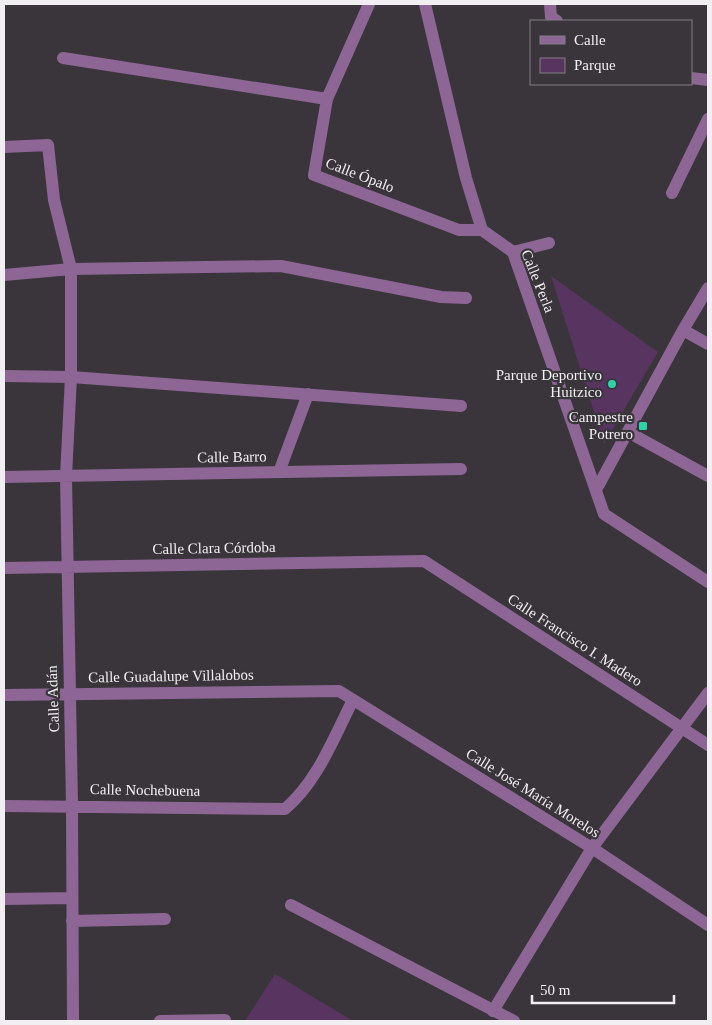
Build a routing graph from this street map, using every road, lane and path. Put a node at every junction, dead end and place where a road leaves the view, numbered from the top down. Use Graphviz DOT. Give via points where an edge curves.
graph roads {
  1 [pos="369,4"];
  2 [pos="425,4"];
  3 [pos="550,4"];
  4 [pos="556,20"];
  5 [pos="63,58"];
  6 [pos="692,78"];
  7 [pos="708,80"];
  8 [pos="327,99"];
  9 [pos="708,119"];
  10 [pos="4,147"];
  11 [pos="672,193"];
  12 [pos="482,230"];
  13 [pos="549,243"];
  14 [pos="513,252"];
  15 [pos="71,269"];
  16 [pos="4,275"];
  17 [pos="708,288"];
  18 [pos="466,298"];
  19 [pos="683,330"];
  20 [pos="708,344"];
  21 [pos="4,376"];
  22 [pos="71,377"];
  23 [pos="308,394"];
  24 [pos="461,406"];
  25 [pos="628,432"];
  26 [pos="461,469"];
  27 [pos="279,472"];
  28 [pos="4,476"];
  29 [pos="66,476"];
  30 [pos="708,476"];
  31 [pos="596,490"];
  32 [pos="424,561"];
  33 [pos="67,567"];
  34 [pos="4,568"];
  35 [pos="708,582"];
  36 [pos="340,691"];
  37 [pos="708,693"];
  38 [pos="68,694"];
  39 [pos="4,695"];
  40 [pos="353,700"];
  41 [pos="683,729"];
  42 [pos="708,745"];
  43 [pos="72,805"];
  44 [pos="4,806"];
  45 [pos="592,848"];
  46 [pos="72,898"];
  47 [pos="4,899"];
  48 [pos="290,905"];
  49 [pos="165,919"];
  50 [pos="72,921"];
  51 [pos="708,925"];
  52 [pos="493,1011"];
  53 [pos="225,1020"];
  54 [pos="73,1021"];
  55 [pos="160,1021"];
  56 [pos="514,1021"];
  1 -- 8 [label="street, Calle Ópalo"];
  2 -- 12 [label="street" via="466,178"];
  3 -- 4 [label="street" via="551,17"];
  5 -- 8 [label="street"];
  6 -- 7 [label="street"];
  8 -- 12 [label="street, Calle Ópalo" via="314,175 459,230"];
  9 -- 11 [label="street"];
  10 -- 15 [label="street, Calle Adán" via="48,145 54,200"];
  12 -- 14 [label="street, Calle Perla"];
  13 -- 14 [label="street"];
  14 -- 31 [label="street, Calle Perla"];
  15 -- 16 [label="street"];
  15 -- 18 [label="street" via="281,266"];
  15 -- 22 [label="street, Calle Adán"];
  17 -- 19 [label="street"];
  19 -- 20 [label="street"];
  19 -- 25 [label="street"];
  21 -- 22 [label="street"];
  22 -- 23 [label="street"];
  22 -- 29 [label="street, Calle Adán"];
  23 -- 24 [label="street"];
  23 -- 27 [label="street"];
  25 -- 30 [label="street"];
  25 -- 31 [label="street"];
  26 -- 27 [label="street, Calle Barro"];
  27 -- 29 [label="street, Calle Barro"];
  28 -- 29 [label="street, Calle Barro"];
  29 -- 33 [label="street, Calle Adán"];
  31 -- 35 [label="street, Calle Perla" via="604,514"];
  32 -- 33 [label="street, Calle Clara Córdoba"];
  32 -- 41 [label="street, Calle Francisco I. Madero"];
  33 -- 34 [label="street, Calle Clara Córdoba"];
  33 -- 38 [label="street, Calle Adán"];
  36 -- 38 [label="street, Calle Guadalupe Villalobos"];
  36 -- 40 [label="street, Calle José María Morelos"];
  37 -- 41 [label="street"];
  38 -- 39 [label="street, Calle Guadalupe Villalobos"];
  38 -- 43 [label="street, Calle Adán"];
  40 -- 43 [label="street, Calle Nochebuena" via="310,781 301,795 285,809"];
  40 -- 45 [label="street, Calle José María Morelos"];
  41 -- 42 [label="street, Calle Francisco I. Madero"];
  41 -- 45 [label="street"];
  43 -- 44 [label="street, Calle Nochebuena"];
  43 -- 46 [label="street, Calle Adán"];
  45 -- 51 [label="street, Calle José María Morelos"];
  45 -- 52 [label="street"];
  46 -- 47 [label="street"];
  46 -- 50 [label="street, Calle Adán"];
  48 -- 52 [label="street"];
  49 -- 50 [label="street"];
  50 -- 54 [label="street, Calle Adán"];
  52 -- 56 [label="street"];
  53 -- 55 [label="street"];
}
